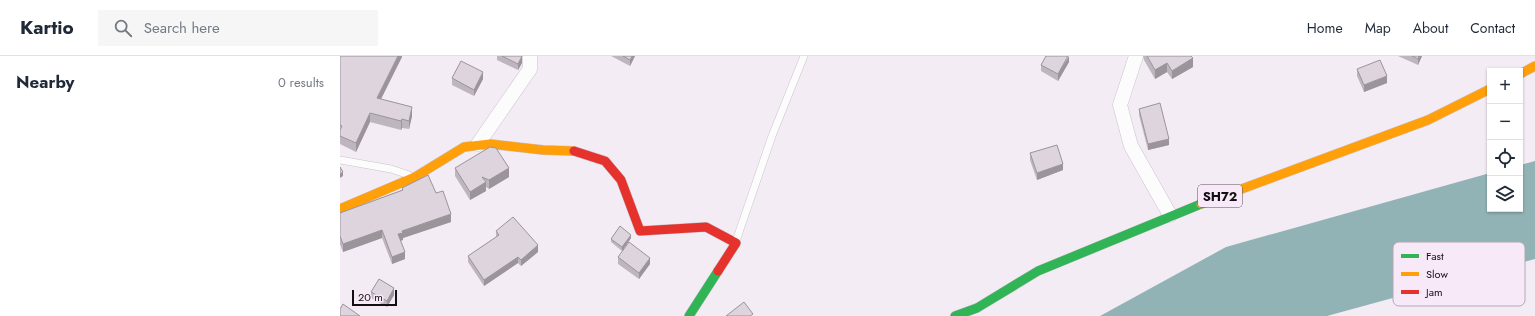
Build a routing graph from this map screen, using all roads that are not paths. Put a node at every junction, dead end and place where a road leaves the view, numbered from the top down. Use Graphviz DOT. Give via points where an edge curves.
graph roads {
  1 [pos="530,56"];
  2 [pos="804,56"];
  3 [pos="1136,56"];
  4 [pos="1535,66"];
  5 [pos="1523,72"];
  6 [pos="1487,90"];
  7 [pos="478,144"];
  8 [pos="340,160"];
  9 [pos="415,177"];
  10 [pos="340,209"];
  11 [pos="1170,215"];
  12 [pos="736,244"];
  13 [pos="689,316"];
  14 [pos="956,316"];
  1 -- 7 [label="street" via="530,69"];
  2 -- 12 [label="lane" via="772,136"];
  3 -- 11 [label="street" via="1120,105 1130,146"];
  4 -- 5 [label="main road"];
  6 -- 11 [label="main road, SH72" via="1428,120"];
  7 -- 9 [label="main road" via="464,147"];
  7 -- 12 [label="main road" via="571,150 605,161 621,180 640,231 706,227"];
  8 -- 9 [label="lane"];
  9 -- 10 [label="main road"];
  11 -- 14 [label="main road, SH72" via="1038,271 977,308"];
  12 -- 13 [label="main road"];
}
